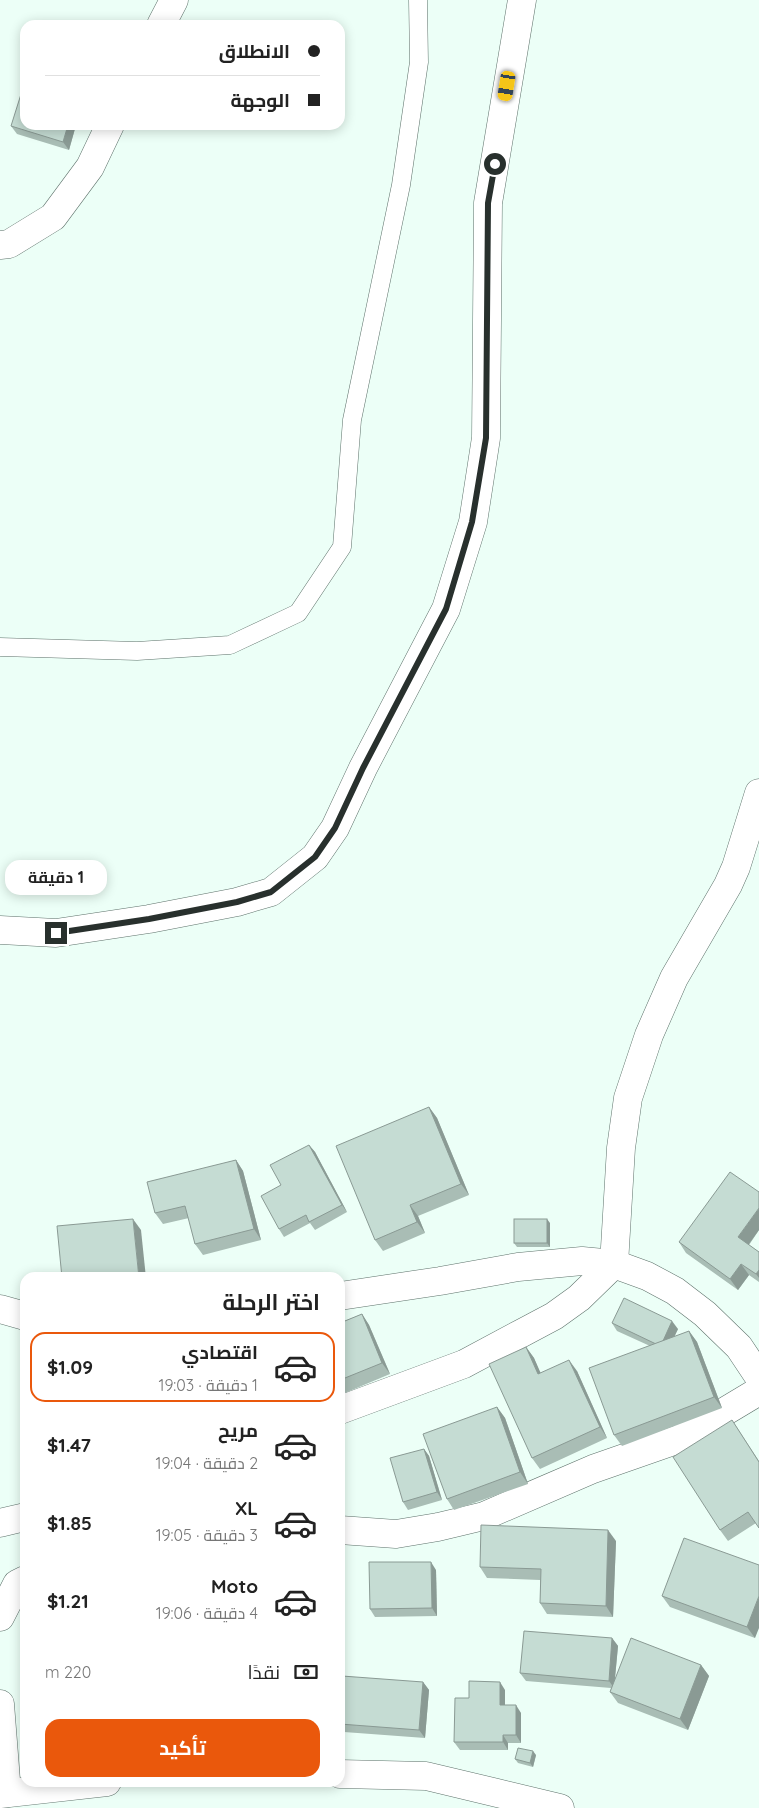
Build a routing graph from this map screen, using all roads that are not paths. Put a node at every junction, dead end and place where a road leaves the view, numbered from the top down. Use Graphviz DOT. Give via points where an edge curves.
graph roads {
  1 [pos="174,0"];
  2 [pos="418,0"];
  3 [pos="522,0"];
  4 [pos="164,20"];
  5 [pos="108,130"];
  6 [pos="0,245"];
  7 [pos="0,647"];
  8 [pos="759,793"];
  9 [pos="0,930"];
  10 [pos="614,1264"];
  11 [pos="345,1295"];
  12 [pos="0,1309"];
  13 [pos="20,1315"];
  14 [pos="759,1378"];
  15 [pos="759,1391"];
  16 [pos="345,1408"];
  17 [pos="20,1518"];
  18 [pos="0,1523"];
  19 [pos="345,1530"];
  20 [pos="20,1582"];
  21 [pos="0,1617"];
  22 [pos="0,1704"];
  23 [pos="345,1774"];
  24 [pos="60,1787"];
  25 [pos="3,1793"];
  26 [pos="560,1808"];
  1 -- 4 [label="street"];
  2 -- 7 [label="lane" via="419,62 401,185 352,420 342,547 298,613 230,645 137,651"];
  3 -- 9 [label="street" via="488,203 486,438 472,522 446,609 335,828 315,857 271,892 149,919 56,933"];
  5 -- 6 [label="street" via="90,167 53,217 9,244"];
  8 -- 10 [label="street" via="736,868 674,978 649,1035 628,1098 621,1148"];
  10 -- 11 [label="street" via="582,1261 518,1267"];
  10 -- 14 [label="street" via="675,1291 705,1314 739,1348"];
  10 -- 16 [label="street" via="579,1298 554,1316 464,1364"];
  12 -- 13 [label="street"];
  15 -- 19 [label="street" via="680,1439 593,1469 484,1516 396,1534"];
  17 -- 18 [label="street"];
  20 -- 21 [label="street"];
  22 -- 25 [label="street"];
  23 -- 26 [label="street" via="426,1776"];
  24 -- 25 [label="street"];
}
